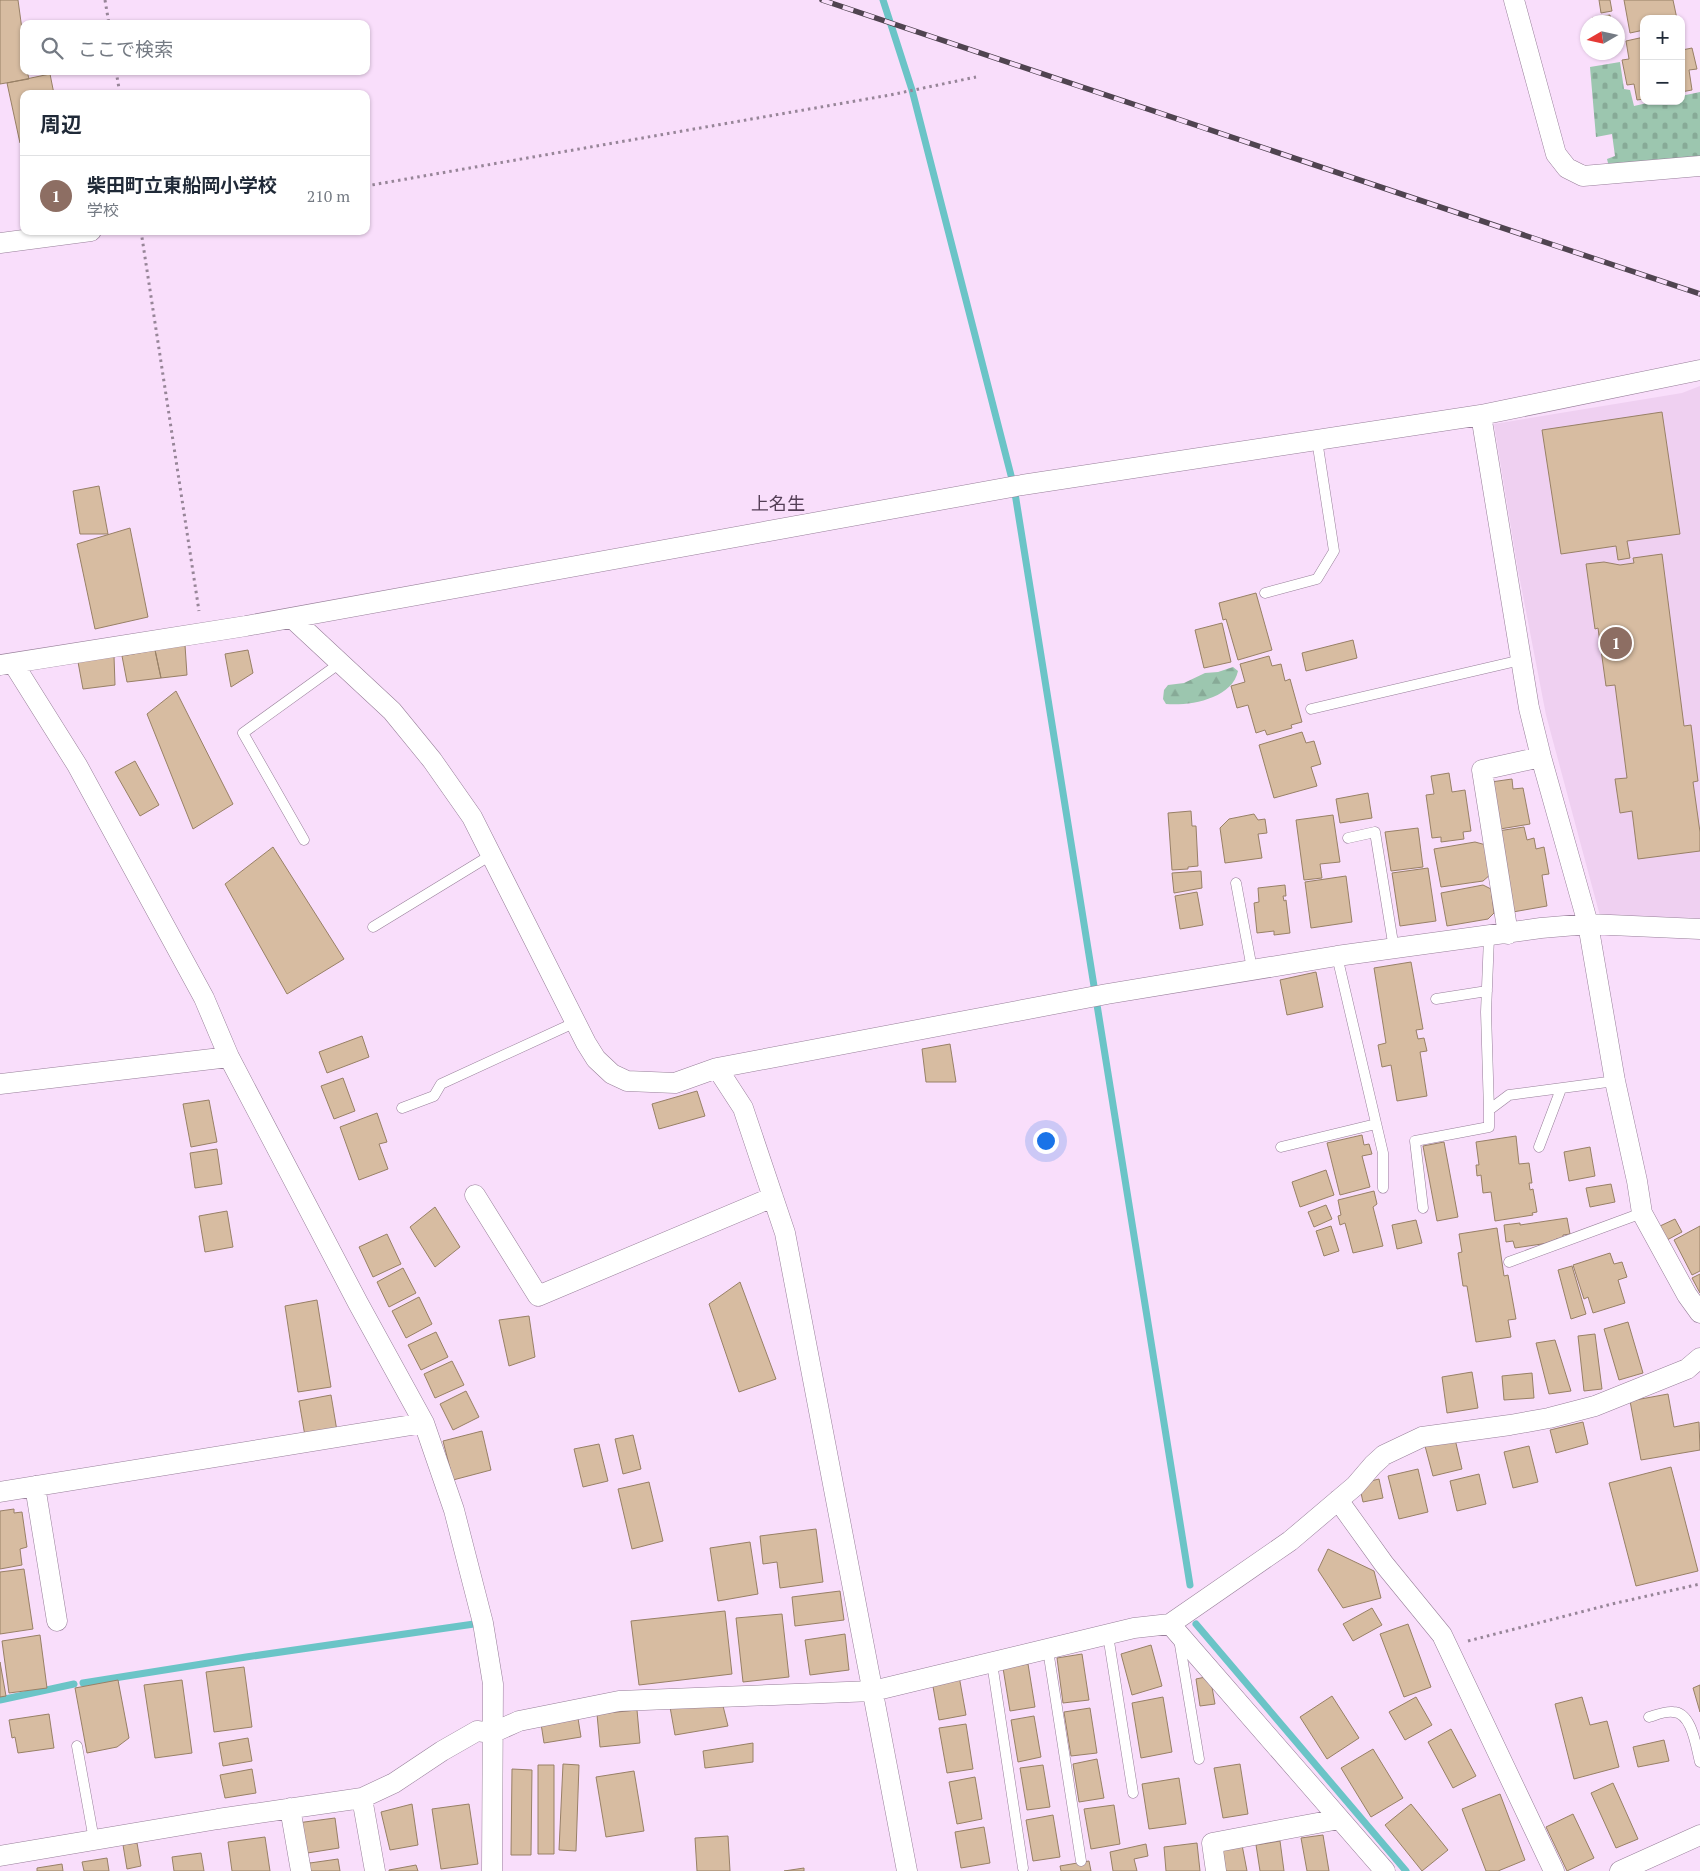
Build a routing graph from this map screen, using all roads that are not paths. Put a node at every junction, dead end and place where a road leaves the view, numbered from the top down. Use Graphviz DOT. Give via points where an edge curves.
graph roads {
  1 [pos="1514,0"];
  2 [pos="1700,166"];
  3 [pos="61,235"];
  4 [pos="0,243"];
  5 [pos="1700,370"];
  6 [pos="1481,415"];
  7 [pos="1316,440"];
  8 [pos="1265,593"];
  9 [pos="292,618"];
  10 [pos="1521,660"];
  11 [pos="340,663"];
  12 [pos="6,664"];
  13 [pos="1310,709"];
  14 [pos="1541,757"];
  15 [pos="1348,838"];
  16 [pos="304,840"];
  17 [pos="491,855"];
  18 [pos="1236,884"];
  19 [pos="1588,924"];
  20 [pos="373,927"];
  21 [pos="1700,929"];
  22 [pos="1499,935"];
  23 [pos="1394,949"];
  24 [pos="1337,956"];
  25 [pos="1252,969"];
  26 [pos="1487,991"];
  27 [pos="1436,999"];
  28 [pos="576,1022"];
  29 [pos="230,1056"];
  30 [pos="717,1068"];
  31 [pos="1615,1081"];
  32 [pos="0,1084"];
  33 [pos="1561,1089"];
  34 [pos="402,1108"];
  35 [pos="1489,1110"];
  36 [pos="1376,1124"];
  37 [pos="1281,1147"];
  38 [pos="1539,1147"];
  39 [pos="1383,1188"];
  40 [pos="474,1194"];
  41 [pos="773,1197"];
  42 [pos="1423,1208"];
  43 [pos="1642,1213"];
  44 [pos="1509,1262"];
  45 [pos="1700,1313"];
  46 [pos="1700,1358"];
  47 [pos="424,1423"];
  48 [pos="35,1486"];
  49 [pos="0,1492"];
  50 [pos="1338,1500"];
  51 [pos="58,1621"];
  52 [pos="1174,1629"];
  53 [pos="1108,1635"];
  54 [pos="1048,1650"];
  55 [pos="992,1663"];
  56 [pos="873,1691"];
  57 [pos="1649,1717"];
  58 [pos="492,1733"];
  59 [pos="77,1746"];
  60 [pos="1199,1758"];
  61 [pos="1700,1762"];
  62 [pos="1133,1793"];
  63 [pos="362,1798"];
  64 [pos="290,1808"];
  65 [pos="1339,1819"];
  66 [pos="1700,1835"];
  67 [pos="94,1840"];
  68 [pos="0,1856"];
  69 [pos="1081,1861"];
  70 [pos="1023,1868"];
  71 [pos="301,1871"];
  72 [pos="375,1871"];
  73 [pos="492,1871"];
  74 [pos="907,1871"];
  75 [pos="1216,1871"];
  76 [pos="1384,1871"];
  77 [pos="1554,1871"];
  78 [pos="1620,1871"];
  1 -- 2 [label="street" via="1556,154 1567,168 1583,176"];
  3 -- 4 [label="street"];
  5 -- 6 [label="street"];
  6 -- 7 [label="street"];
  6 -- 10 [label="street"];
  7 -- 8 [label="lane" via="1334,551 1317,579"];
  7 -- 9 [label="street" via="1022,485"];
  9 -- 11 [label="street"];
  9 -- 12 [label="street"];
  10 -- 13 [label="lane"];
  10 -- 14 [label="street"];
  11 -- 16 [label="lane" via="243,733"];
  11 -- 17 [label="street" via="392,711 432,760 472,817"];
  12 -- 29 [label="street" via="82,774 204,998"];
  14 -- 19 [label="street"];
  14 -- 22 [label="street" via="1482,770"];
  15 -- 23 [label="lane" via="1375,832"];
  17 -- 20 [label="lane"];
  17 -- 28 [label="street"];
  18 -- 25 [label="lane"];
  19 -- 21 [label="street"];
  19 -- 22 [label="street"];
  19 -- 31 [label="street"];
  22 -- 23 [label="street"];
  22 -- 26 [label="lane"];
  23 -- 24 [label="street"];
  24 -- 25 [label="street"];
  24 -- 36 [label="lane"];
  25 -- 30 [label="street"];
  26 -- 27 [label="lane"];
  26 -- 35 [label="lane"];
  28 -- 30 [label="street" via="596,1059 612,1074 627,1081 675,1083"];
  28 -- 34 [label="lane" via="441,1084 434,1096"];
  29 -- 32 [label="street"];
  29 -- 47 [label="street"];
  30 -- 41 [label="street" via="743,1108"];
  31 -- 33 [label="lane"];
  31 -- 43 [label="street"];
  33 -- 35 [label="lane" via="1509,1095"];
  33 -- 38 [label="lane"];
  35 -- 42 [label="lane" via="1489,1127 1415,1141"];
  36 -- 37 [label="lane"];
  36 -- 39 [label="lane" via="1383,1153"];
  40 -- 41 [label="street" via="538,1296"];
  41 -- 56 [label="street" via="785,1234"];
  43 -- 44 [label="lane"];
  43 -- 45 [label="street"];
  46 -- 50 [label="street" via="1687,1369 1595,1406 1510,1425 1422,1437 1384,1456"];
  47 -- 48 [label="street"];
  47 -- 58 [label="street" via="454,1510 483,1623 493,1684"];
  48 -- 49 [label="street"];
  48 -- 51 [label="street"];
  50 -- 52 [label="street" via="1290,1541"];
  50 -- 77 [label="street" via="1384,1564 1442,1635"];
  52 -- 53 [label="street" via="1134,1628"];
  52 -- 60 [label="lane"];
  52 -- 65 [label="street"];
  53 -- 54 [label="street"];
  53 -- 62 [label="lane"];
  54 -- 55 [label="street"];
  54 -- 69 [label="lane"];
  55 -- 56 [label="street"];
  55 -- 70 [label="lane"];
  56 -- 58 [label="street" via="619,1701 519,1721"];
  56 -- 74 [label="street"];
  57 -- 61 [label="lane" via="1672,1711 1682,1714 1690,1725"];
  58 -- 63 [label="street" via="477,1731 394,1783"];
  58 -- 73 [label="street"];
  59 -- 67 [label="lane"];
  63 -- 64 [label="street"];
  63 -- 72 [label="street"];
  64 -- 67 [label="street"];
  64 -- 71 [label="street"];
  65 -- 75 [label="street" via="1212,1843"];
  65 -- 76 [label="street"];
  66 -- 78 [label="street"];
  67 -- 68 [label="street"];
}
